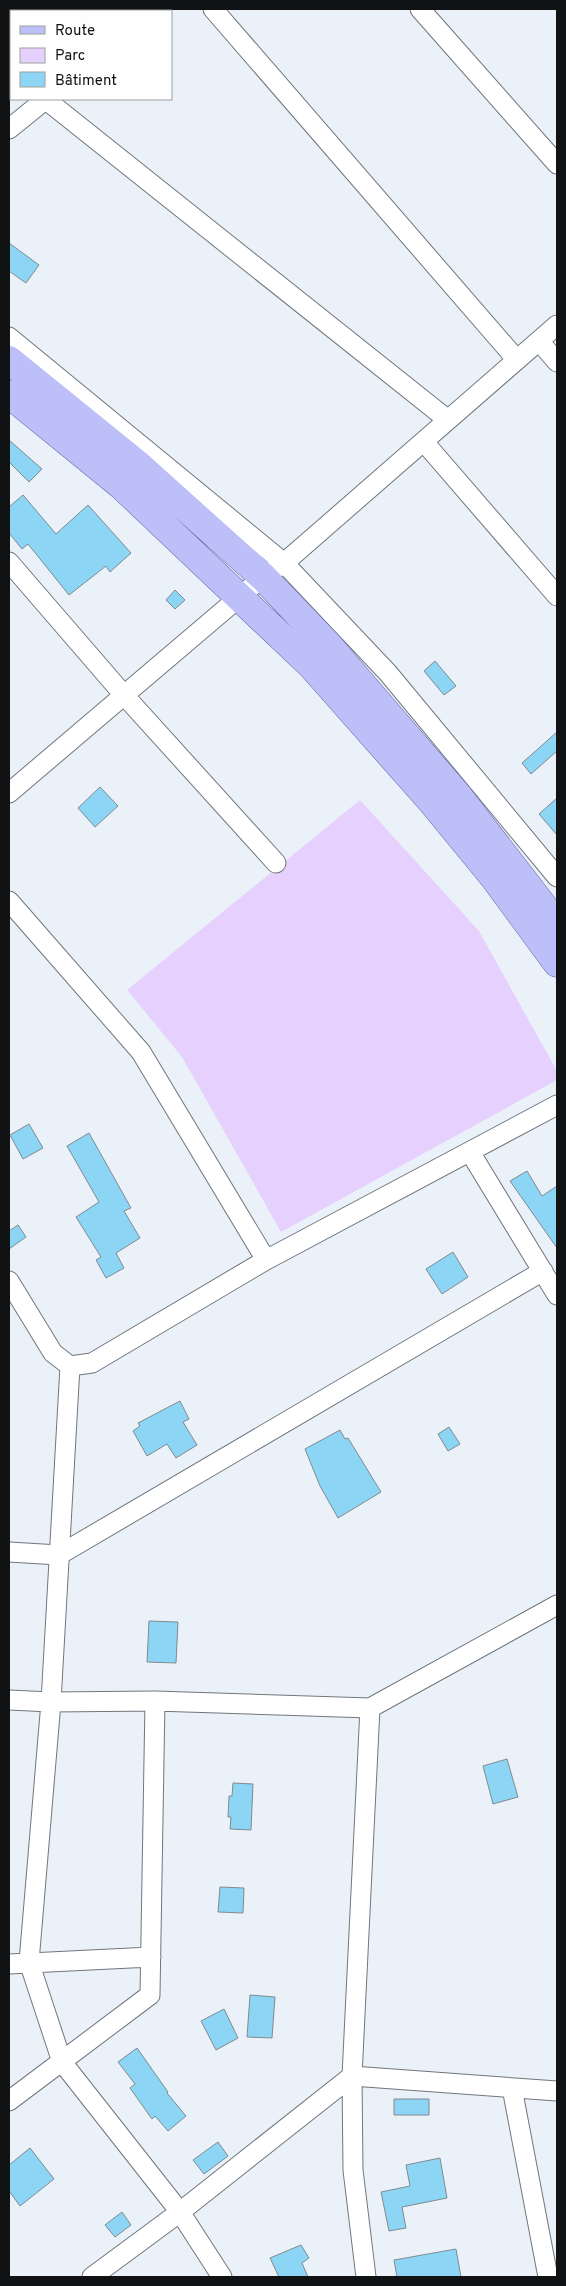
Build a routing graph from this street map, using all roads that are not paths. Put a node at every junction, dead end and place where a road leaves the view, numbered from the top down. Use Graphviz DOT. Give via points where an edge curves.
graph roads {
  1 [pos="213,9"];
  2 [pos="420,9"];
  3 [pos="45,100"];
  4 [pos="47,100"];
  5 [pos="9,129"];
  6 [pos="557,164"];
  7 [pos="557,325"];
  8 [pos="9,337"];
  9 [pos="539,341"];
  10 [pos="9,360"];
  11 [pos="517,360"];
  12 [pos="557,362"];
  13 [pos="9,394"];
  14 [pos="448,420"];
  15 [pos="424,442"];
  16 [pos="9,562"];
  17 [pos="274,570"];
  18 [pos="557,596"];
  19 [pos="240,597"];
  20 [pos="123,694"];
  21 [pos="9,793"];
  22 [pos="450,804"];
  23 [pos="276,862"];
  24 [pos="557,877"];
  25 [pos="9,901"];
  26 [pos="547,913"];
  27 [pos="557,963"];
  28 [pos="557,1105"];
  29 [pos="470,1152"];
  30 [pos="266,1260"];
  31 [pos="543,1272"];
  32 [pos="9,1281"];
  33 [pos="557,1295"];
  34 [pos="70,1366"];
  35 [pos="9,1552"];
  36 [pos="59,1555"];
  37 [pos="557,1605"];
  38 [pos="9,1700"];
  39 [pos="155,1701"];
  40 [pos="51,1702"];
  41 [pos="370,1708"];
  42 [pos="151,1957"];
  43 [pos="30,1962"];
  44 [pos="9,1964"];
  45 [pos="62,2062"];
  46 [pos="352,2076"];
  47 [pos="512,2088"];
  48 [pos="557,2091"];
  49 [pos="9,2101"];
  50 [pos="180,2212"];
  51 [pos="550,2266"];
  52 [pos="92,2277"];
  53 [pos="222,2277"];
  54 [pos="366,2277"];
  1 -- 11 [label="street"];
  2 -- 6 [label="street"];
  3 -- 5 [label="street"];
  4 -- 14 [label="street"];
  7 -- 9 [label="street"];
  8 -- 17 [label="street"];
  9 -- 11 [label="street"];
  9 -- 12 [label="street"];
  10 -- 17 [label="main road"];
  11 -- 14 [label="street"];
  13 -- 19 [label="main road" via="122,486"];
  14 -- 15 [label="street"];
  15 -- 17 [label="street"];
  15 -- 18 [label="street"];
  16 -- 20 [label="street"];
  17 -- 19 [label="street"];
  17 -- 22 [label="main road"];
  17 -- 24 [label="street" via="388,673"];
  19 -- 20 [label="street"];
  19 -- 22 [label="main road"];
  20 -- 21 [label="street"];
  20 -- 23 [label="street"];
  22 -- 26 [label="main road"];
  25 -- 30 [label="street" via="141,1052"];
  26 -- 27 [label="main road"];
  28 -- 29 [label="street"];
  29 -- 30 [label="street"];
  29 -- 31 [label="street"];
  30 -- 34 [label="street" via="92,1363"];
  31 -- 33 [label="street"];
  31 -- 36 [label="street"];
  32 -- 34 [label="street" via="53,1353"];
  34 -- 36 [label="street"];
  35 -- 36 [label="street"];
  36 -- 40 [label="street"];
  37 -- 41 [label="street"];
  38 -- 40 [label="street"];
  39 -- 40 [label="street"];
  39 -- 41 [label="street"];
  39 -- 42 [label="street"];
  40 -- 43 [label="street"];
  41 -- 46 [label="street"];
  42 -- 43 [label="street"];
  42 -- 45 [label="street" via="150,1995"];
  43 -- 44 [label="street"];
  43 -- 45 [label="street"];
  45 -- 49 [label="street"];
  45 -- 50 [label="street"];
  46 -- 47 [label="street"];
  46 -- 50 [label="street"];
  46 -- 54 [label="street" via="353,2170"];
  47 -- 48 [label="street"];
  47 -- 51 [label="street"];
  50 -- 52 [label="street"];
  50 -- 53 [label="street"];
}
